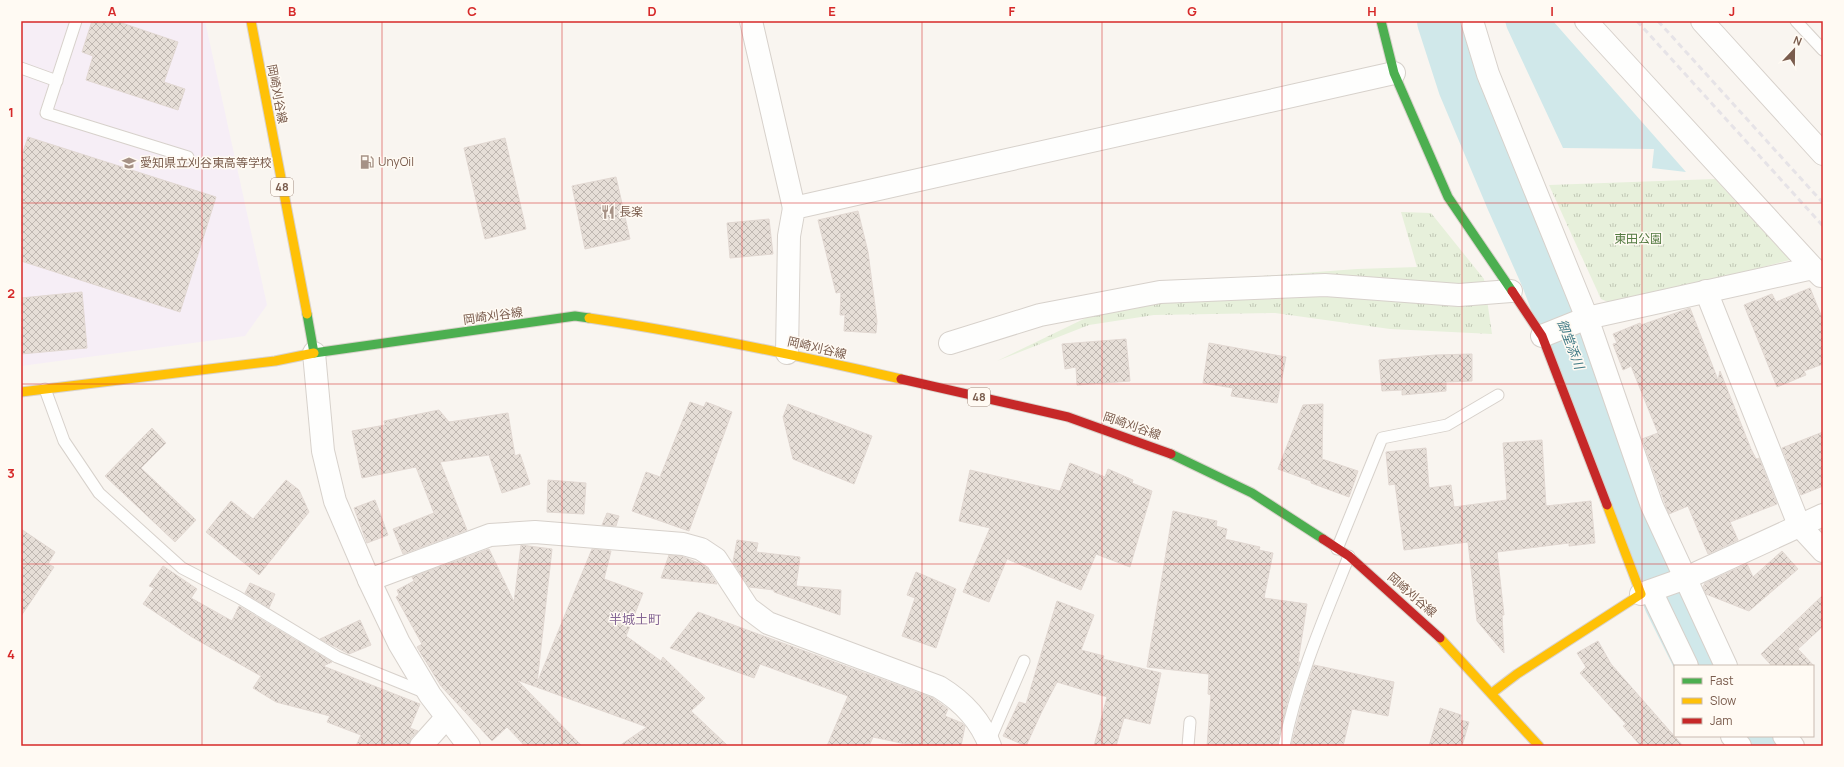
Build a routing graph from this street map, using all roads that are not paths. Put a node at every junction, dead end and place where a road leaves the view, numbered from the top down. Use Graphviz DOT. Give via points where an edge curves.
graph roads {
  1 [pos="76,21"];
  2 [pos="251,21"];
  3 [pos="751,21"];
  4 [pos="1381,21"];
  5 [pos="1472,21"];
  6 [pos="1586,21"];
  7 [pos="1702,21"];
  8 [pos="1796,21"];
  9 [pos="1823,50"];
  10 [pos="21,68"];
  11 [pos="1394,73"];
  12 [pos="57,81"];
  13 [pos="1823,154"];
  14 [pos="188,157"];
  15 [pos="794,208"];
  16 [pos="1818,273"];
  17 [pos="1511,291"];
  18 [pos="1706,291"];
  19 [pos="1587,318"];
  20 [pos="1542,336"];
  21 [pos="950,343"];
  22 [pos="314,353"];
  23 [pos="787,353"];
  24 [pos="45,389"];
  25 [pos="21,392"];
  26 [pos="1498,395"];
  27 [pos="1823,515"];
  28 [pos="1799,525"];
  29 [pos="1337,548"];
  30 [pos="1823,551"];
  31 [pos="1349,556"];
  32 [pos="1686,578"];
  33 [pos="368,580"];
  34 [pos="1646,593"];
  35 [pos="1024,661"];
  36 [pos="1686,665"];
  37 [pos="1726,665"];
  38 [pos="1492,693"];
  39 [pos="430,695"];
  40 [pos="446,718"];
  41 [pos="1190,722"];
  42 [pos="1733,737"];
  43 [pos="1785,737"];
  44 [pos="989,744"];
  45 [pos="421,746"];
  46 [pos="469,746"];
  47 [pos="1188,746"];
  48 [pos="1284,746"];
  49 [pos="1539,746"];
  50 [pos="1740,746"];
  51 [pos="1793,746"];
  1 -- 12 [label="lane"];
  2 -- 22 [label="main road, 岡崎刈谷線 / 48"];
  3 -- 15 [label="street"];
  4 -- 11 [label="main road"];
  5 -- 19 [label="street" via="1488,74"];
  6 -- 16 [label="street"];
  7 -- 13 [label="street"];
  8 -- 9 [label="lane"];
  10 -- 12 [label="lane"];
  11 -- 15 [label="street"];
  11 -- 17 [label="main road" via="1448,197"];
  12 -- 14 [label="lane" via="46,113"];
  15 -- 23 [label="street" via="789,236"];
  16 -- 18 [label="street"];
  17 -- 20 [label="main road"];
  17 -- 21 [label="street" via="1459,295 1325,285 1160,292 1040,315"];
  18 -- 19 [label="street"];
  18 -- 28 [label="street"];
  19 -- 20 [label="street"];
  19 -- 32 [label="street" via="1652,506"];
  20 -- 34 [label="main road"];
  22 -- 23 [label="main road, 岡崎刈谷線 / 48" via="575,316 685,333"];
  22 -- 24 [label="main road" via="275,361"];
  22 -- 33 [label="street" via="322,451 335,501"];
  23 -- 29 [label="main road, 岡崎刈谷線 / 48" via="1068,417 1163,450 1252,493"];
  24 -- 25 [label="main road"];
  24 -- 39 [label="lane" via="64,441 99,493 182,568 238,597 337,658"];
  26 -- 29 [label="lane" via="1447,424 1382,438"];
  27 -- 28 [label="street"];
  28 -- 30 [label="street"];
  28 -- 32 [label="street"];
  29 -- 31 [label="main road, 岡崎刈谷線 / 48"];
  31 -- 38 [label="main road, 岡崎刈谷線 / 48" via="1430,627"];
  31 -- 48 [label="lane" via="1302,674"];
  32 -- 34 [label="street"];
  32 -- 37 [label="street"];
  33 -- 39 [label="street" via="399,643"];
  33 -- 44 [label="street" via="490,535 535,532 683,544 701,549 716,559 748,608 768,623 939,687 955,697 969,711"];
  34 -- 36 [label="street"];
  34 -- 38 [label="main road" via="1517,674"];
  35 -- 44 [label="lane"];
  38 -- 49 [label="main road, 岡崎刈谷線 / 48"];
  39 -- 40 [label="street"];
  40 -- 45 [label="street"];
  40 -- 46 [label="street"];
  41 -- 47 [label="lane"];
  42 -- 50 [label="street"];
  43 -- 51 [label="street"];
}
